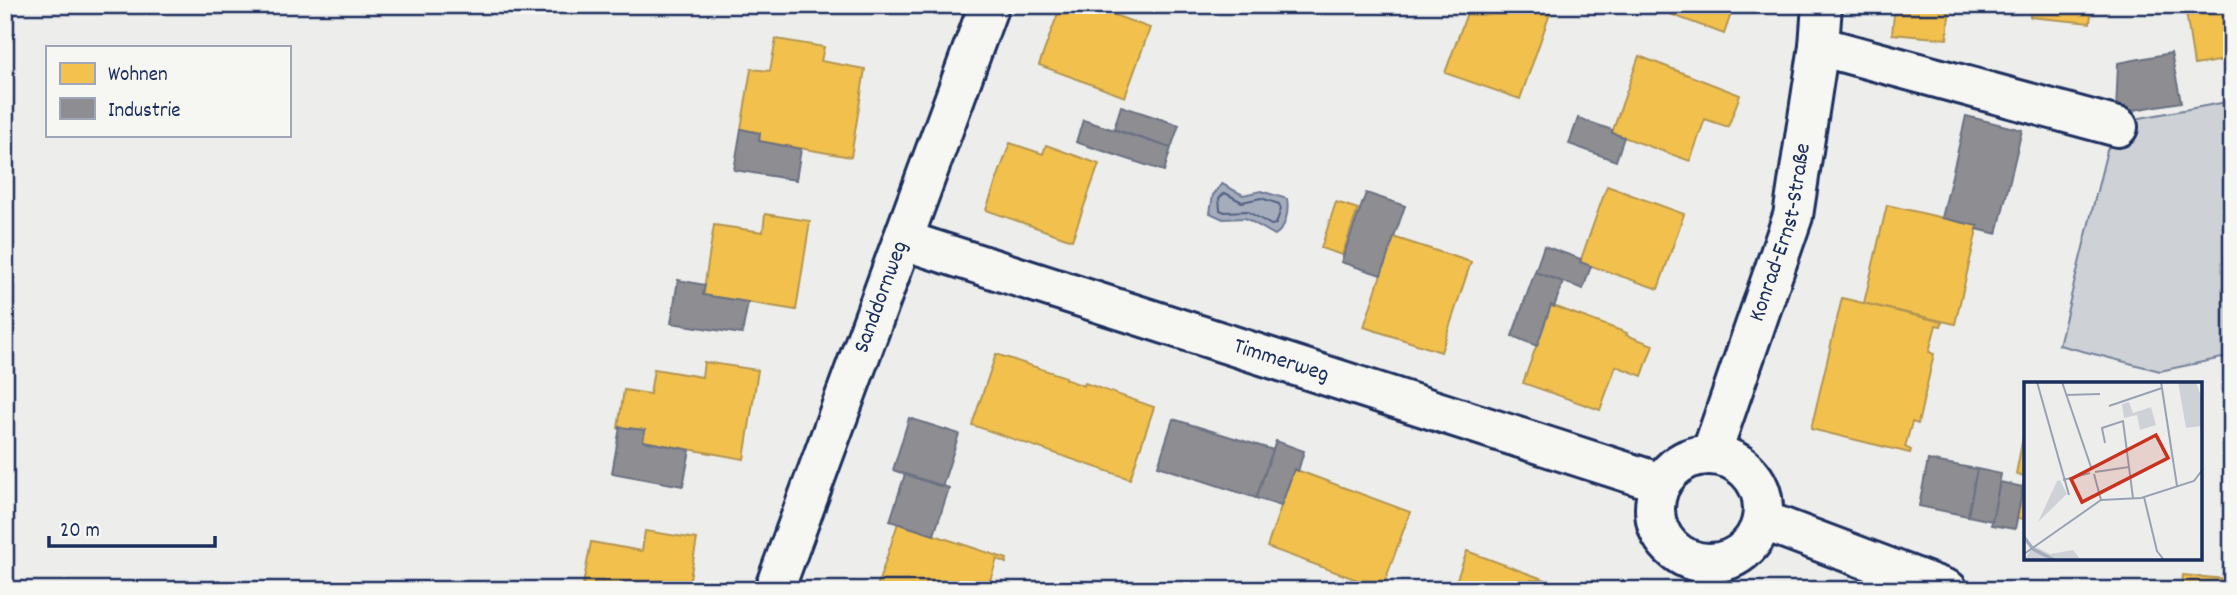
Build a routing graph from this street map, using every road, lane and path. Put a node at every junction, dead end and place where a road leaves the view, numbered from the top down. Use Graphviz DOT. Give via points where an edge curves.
graph roads {
  1 [pos="989,5"];
  2 [pos="1822,5"];
  3 [pos="1819,46"];
  4 [pos="2118,127"];
  5 [pos="903,240"];
  6 [pos="1711,454"];
  7 [pos="1661,483"];
  8 [pos="1762,520"];
  9 [pos="1701,577"];
  10 [pos="774,590"];
  11 [pos="1948,590"];
  1 -- 5 [label="street, Sanddornweg"];
  2 -- 3 [label="street, Konrad-Ernst-Straße"];
  3 -- 4 [label="street"];
  3 -- 6 [label="street, Konrad-Ernst-Straße" via="1793,216"];
  5 -- 7 [label="street, Timmerweg"];
  5 -- 10 [label="street, Sanddornweg"];
  6 -- 7 [label="street" via="1682,461"];
  6 -- 8 [label="street" via="1729,458 1757,483 1763,500"];
  7 -- 9 [label="street" via="1655,499 1660,534"];
  8 -- 9 [label="street" via="1747,548"];
  8 -- 11 [label="street"];
}
